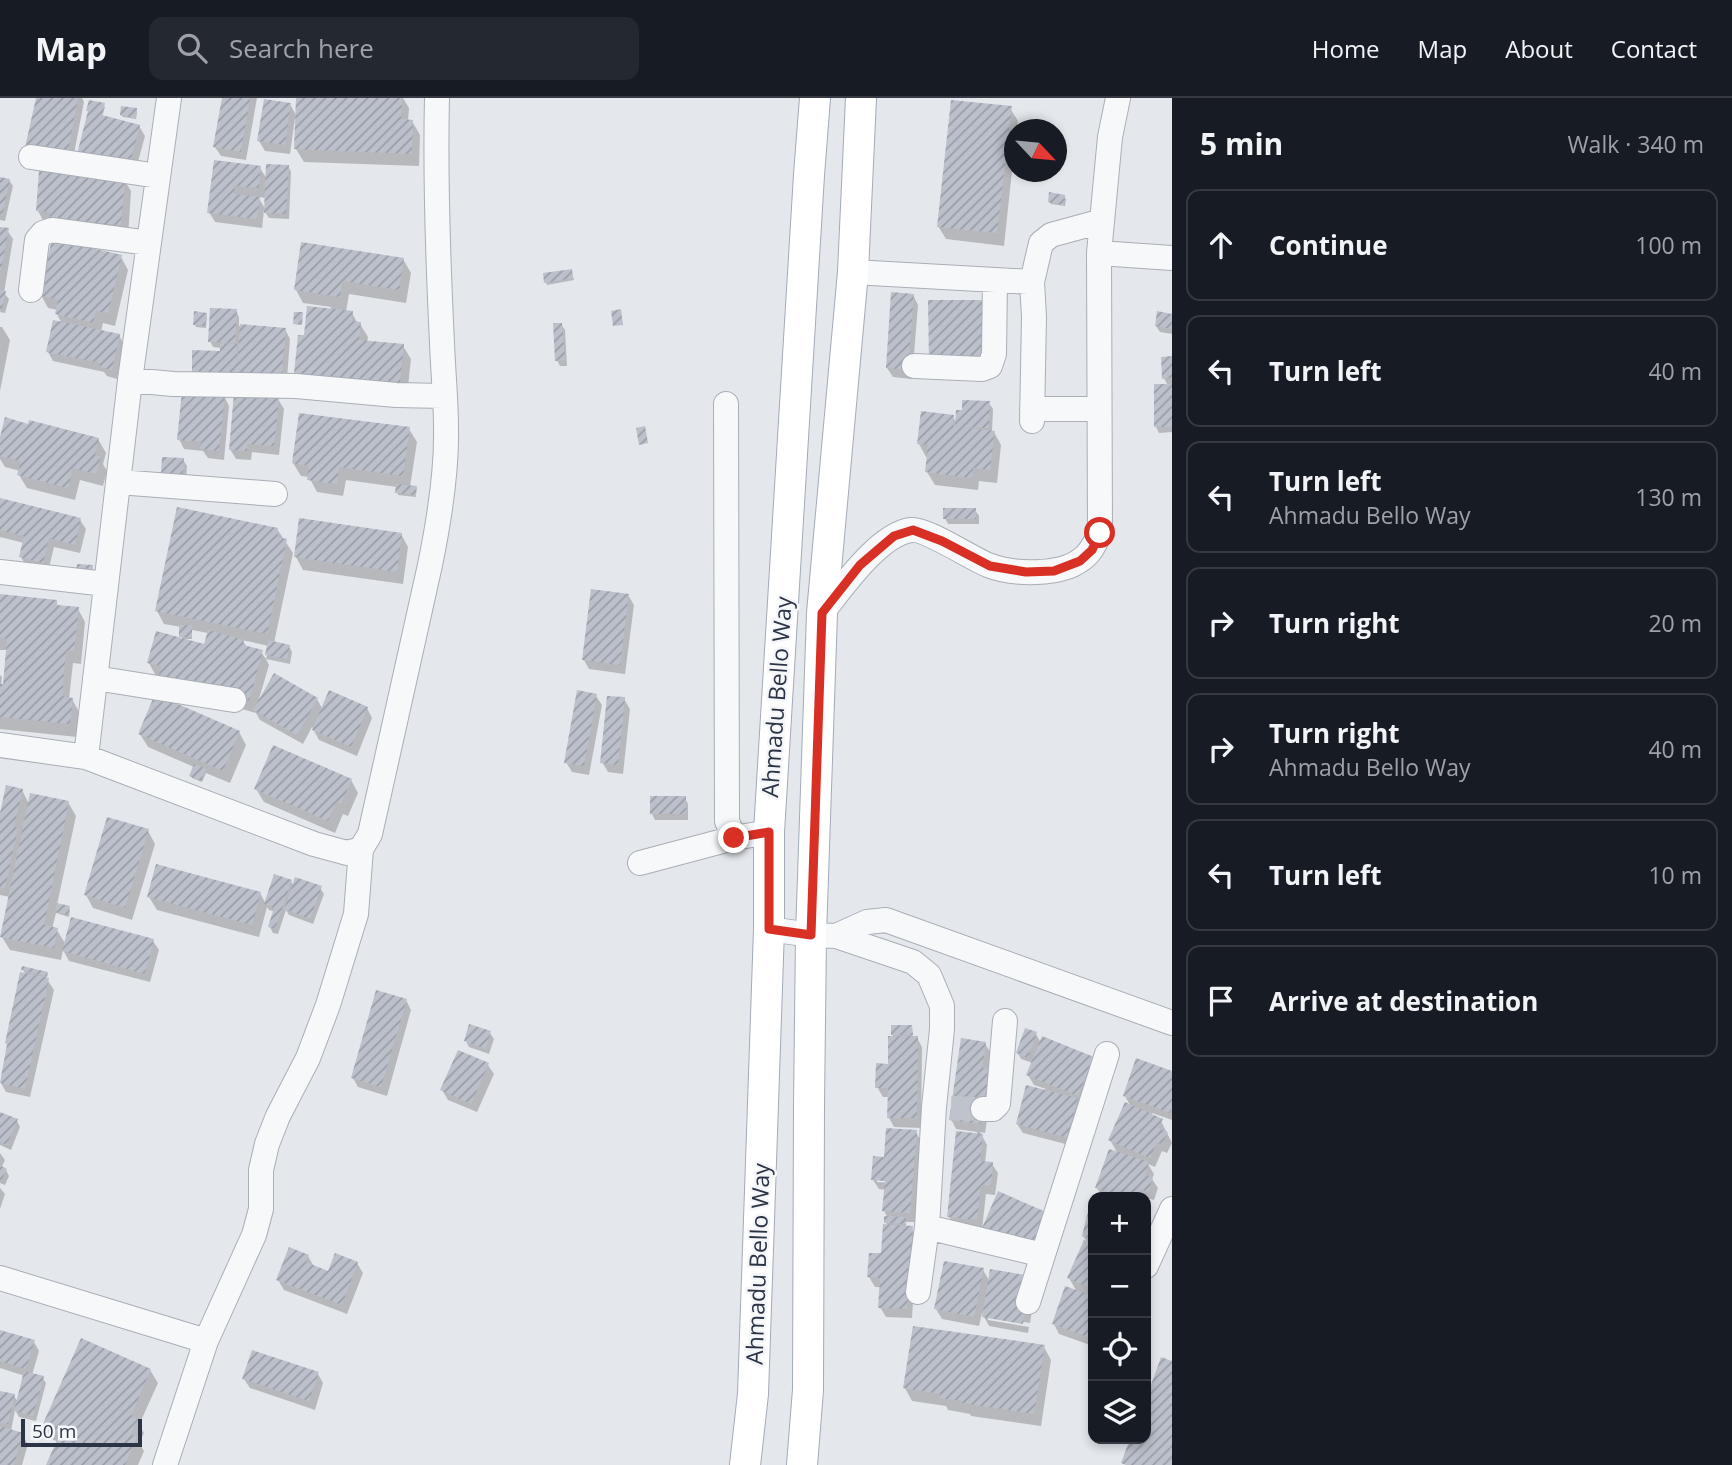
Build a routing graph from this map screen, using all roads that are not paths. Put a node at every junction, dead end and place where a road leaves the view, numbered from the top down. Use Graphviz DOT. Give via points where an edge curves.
graph roads {
  1 [pos="169,98"];
  2 [pos="437,98"];
  3 [pos="815,98"];
  4 [pos="861,98"];
  5 [pos="1118,98"];
  6 [pos="32,157"];
  7 [pos="158,176"];
  8 [pos="1102,221"];
  9 [pos="149,243"];
  10 [pos="1099,253"];
  11 [pos="1172,258"];
  12 [pos="853,272"];
  13 [pos="995,280"];
  14 [pos="1032,282"];
  15 [pos="31,290"];
  16 [pos="915,366"];
  17 [pos="130,380"];
  18 [pos="444,396"];
  19 [pos="726,404"];
  20 [pos="1099,409"];
  21 [pos="118,482"];
  22 [pos="275,495"];
  23 [pos="0,572"];
  24 [pos="106,584"];
  25 [pos="822,613"];
  26 [pos="95,678"];
  27 [pos="234,700"];
  28 [pos="0,745"];
  29 [pos="86,757"];
  30 [pos="769,832"];
  31 [pos="734,838"];
  32 [pos="362,849"];
  33 [pos="640,863"];
  34 [pos="769,929"];
  35 [pos="824,935"];
  36 [pos="1005,1021"];
  37 [pos="1172,1023"];
  38 [pos="1107,1054"];
  39 [pos="983,1109"];
  40 [pos="1172,1209"];
  41 [pos="927,1227"];
  42 [pos="1043,1255"];
  43 [pos="1151,1255"];
  44 [pos="0,1278"];
  45 [pos="918,1292"];
  46 [pos="1028,1302"];
  47 [pos="206,1341"];
  48 [pos="165,1465"];
  49 [pos="746,1465"];
  50 [pos="802,1465"];
  1 -- 7 [label="street"];
  2 -- 18 [label="street"];
  3 -- 30 [label="main road, Ahmadu Bello Way"];
  4 -- 12 [label="main road, Ahmadu Bello Way"];
  5 -- 8 [label="street"];
  6 -- 7 [label="street"];
  7 -- 9 [label="street"];
  8 -- 10 [label="street"];
  8 -- 14 [label="street" via="1051,235 1041,243"];
  9 -- 15 [label="street" via="52,230 43,233 37,240"];
  9 -- 17 [label="street"];
  10 -- 11 [label="street"];
  10 -- 20 [label="street"];
  12 -- 13 [label="street"];
  12 -- 25 [label="main road, Ahmadu Bello Way"];
  13 -- 14 [label="street"];
  13 -- 16 [label="street" via="990,366"];
  14 -- 20 [label="street" via="1032,415"];
  17 -- 18 [label="street"];
  17 -- 21 [label="street"];
  18 -- 32 [label="street" via="444,463 435,542 370,834"];
  19 -- 31 [label="street" via="727,821"];
  20 -- 25 [label="street" via="1100,533 1080,561 1054,571 990,566 913,530 894,536 860,565"];
  21 -- 22 [label="street"];
  21 -- 24 [label="street"];
  23 -- 24 [label="street"];
  24 -- 26 [label="street"];
  25 -- 35 [label="main road, Ahmadu Bello Way"];
  26 -- 27 [label="street"];
  26 -- 29 [label="street"];
  28 -- 29 [label="street"];
  29 -- 32 [label="street" via="314,844 347,853"];
  30 -- 31 [label="street"];
  30 -- 34 [label="main road, Ahmadu Bello Way"];
  31 -- 33 [label="street"];
  32 -- 47 [label="street" via="356,914 328,1005 267,1144 254,1236"];
  34 -- 35 [label="street"];
  34 -- 49 [label="main road, Ahmadu Bello Way" via="753,1394"];
  35 -- 37 [label="street" via="886,920"];
  35 -- 41 [label="street" via="913,962 929,975 942,1006 943,1107"];
  35 -- 50 [label="main road, Ahmadu Bello Way" via="808,1106 808,1390"];
  36 -- 39 [label="street" via="998,1105 993,1110"];
  38 -- 42 [label="street"];
  40 -- 43 [label="street"];
  41 -- 42 [label="street"];
  41 -- 45 [label="street"];
  42 -- 46 [label="street"];
  44 -- 47 [label="street"];
  47 -- 48 [label="street"];
}
